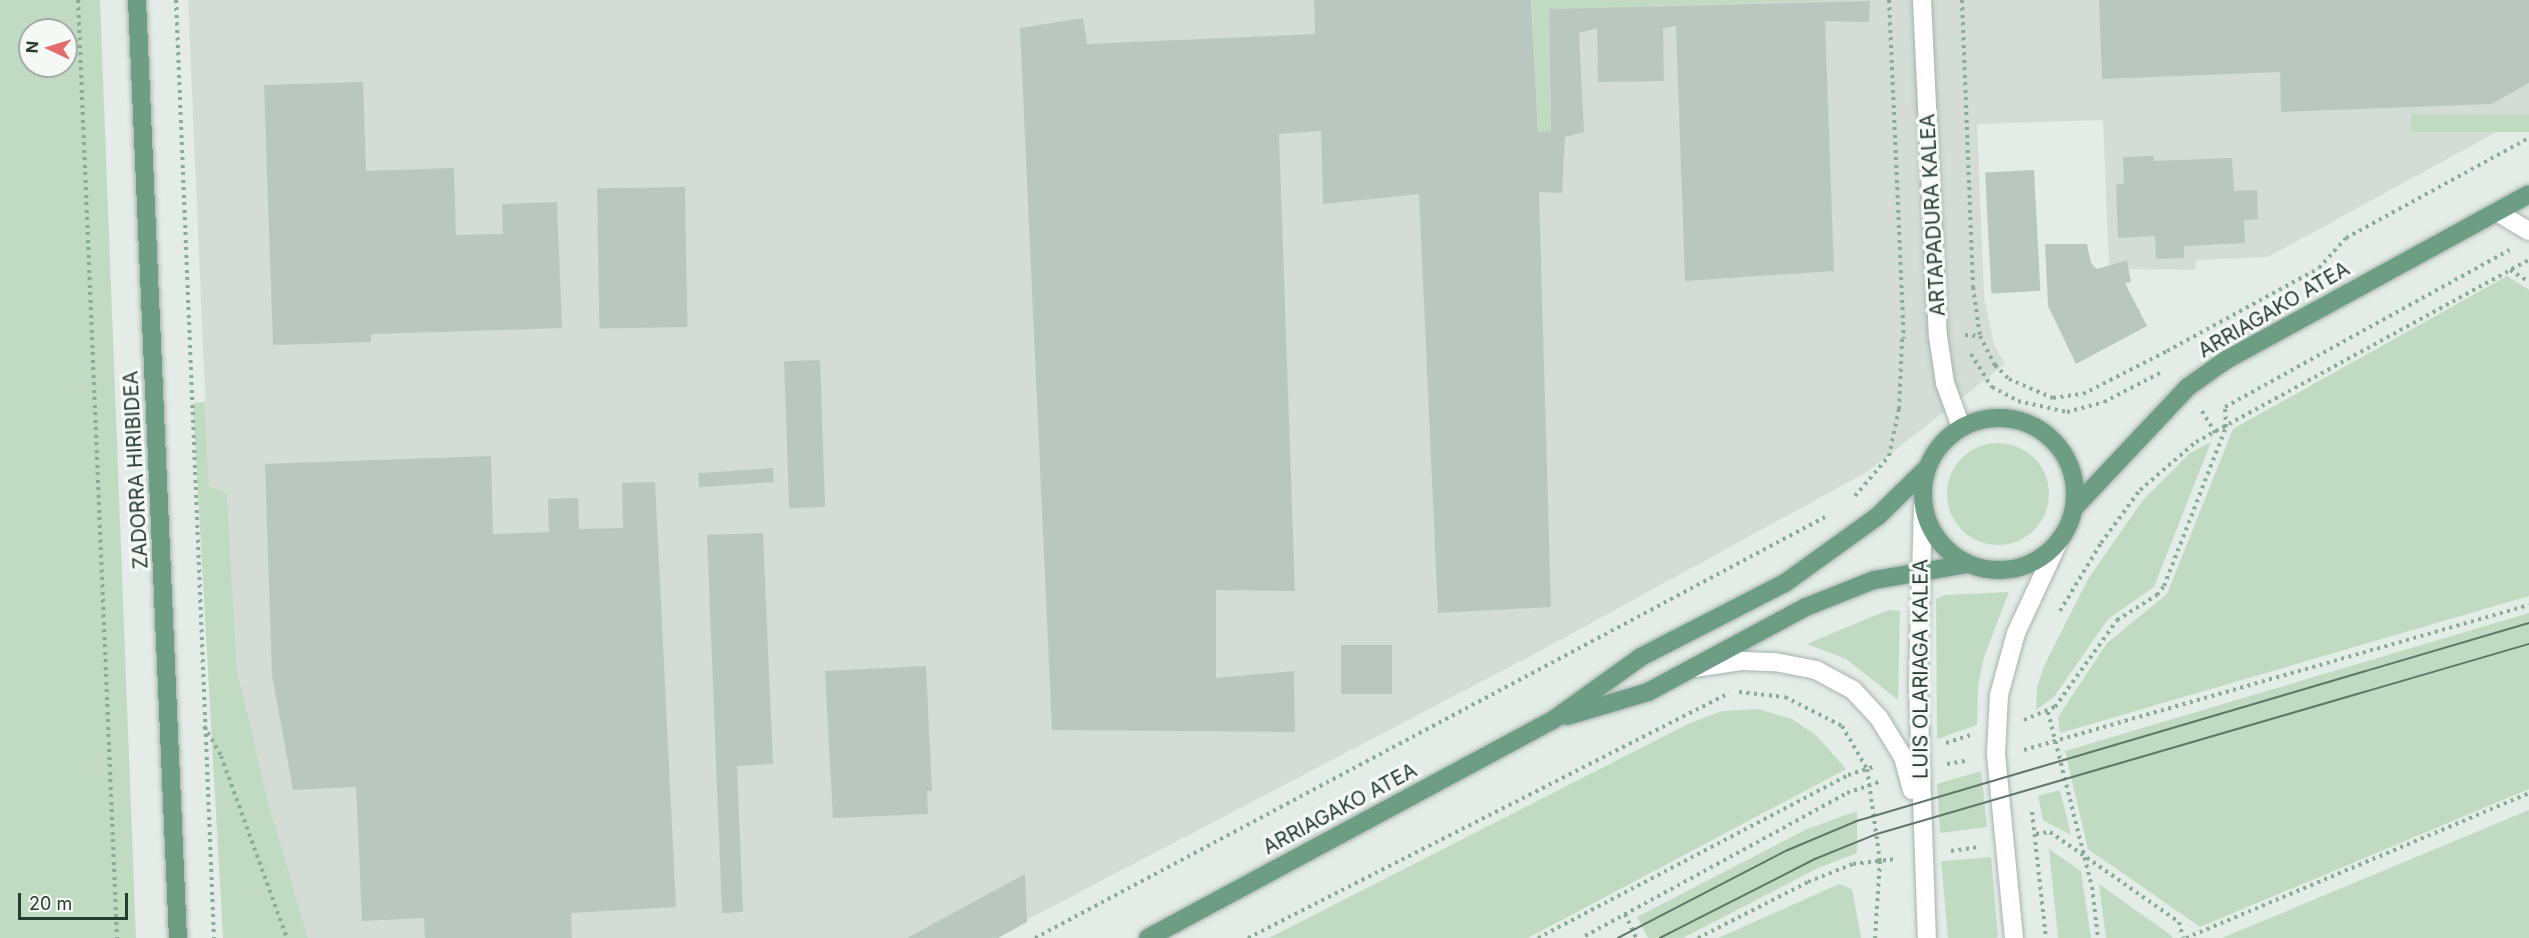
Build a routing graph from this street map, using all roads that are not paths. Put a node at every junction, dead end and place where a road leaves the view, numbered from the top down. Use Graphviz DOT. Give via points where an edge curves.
graph roads {
  1 [pos="137,0"];
  2 [pos="1922,0"];
  3 [pos="2529,194"];
  4 [pos="2497,212"];
  5 [pos="2524,238"];
  6 [pos="1961,427"];
  7 [pos="1927,468"];
  8 [pos="1923,505"];
  9 [pos="2074,508"];
  10 [pos="2058,543"];
  11 [pos="1968,564"];
  12 [pos="1921,573"];
  13 [pos="1694,668"];
  14 [pos="1553,720"];
  15 [pos="1913,763"];
  16 [pos="178,938"];
  17 [pos="1148,938"];
  18 [pos="1927,938"];
  19 [pos="2014,938"];
  1 -- 16 [label="main road, ZADORRA HIRIBIDEA"];
  2 -- 6 [label="street, ARTAPADURA KALEA" via="1938,336 1945,383"];
  3 -- 4 [label="main road, ARRIAGAKO ATEA"];
  4 -- 5 [label="street"];
  4 -- 9 [label="main road, ARRIAGAKO ATEA" via="2207,373 2188,387"];
  6 -- 7 [label="main road" via="1935,451"];
  6 -- 9 [label="main road" via="1985,418 2010,417 2033,425 2054,440 2068,460 2075,483"];
  7 -- 8 [label="main road"];
  7 -- 14 [label="main road, ARRIAGAKO ATEA" via="1878,516 1785,583 1641,657"];
  8 -- 11 [label="main road" via="1936,537"];
  8 -- 12 [label="street, LUIS OLARIAGA KALEA"];
  9 -- 10 [label="main road"];
  10 -- 11 [label="main road" via="2039,560 2017,569 1992,570"];
  10 -- 19 [label="street" via="2013,642 1999,695 1996,754"];
  11 -- 12 [label="main road, ARRIAGAKO ATEA"];
  12 -- 13 [label="main road, ARRIAGAKO ATEA" via="1874,580 1806,607"];
  12 -- 15 [label="street, LUIS OLARIAGA KALEA"];
  13 -- 14 [label="main road, ARRIAGAKO ATEA" via="1648,692"];
  13 -- 15 [label="street, LUIS OLARIAGA KALEA" via="1775,662 1816,670 1853,690"];
  14 -- 17 [label="main road, ARRIAGAKO ATEA"];
  15 -- 18 [label="street, LUIS OLARIAGA KALEA" via="1922,832"];
}
